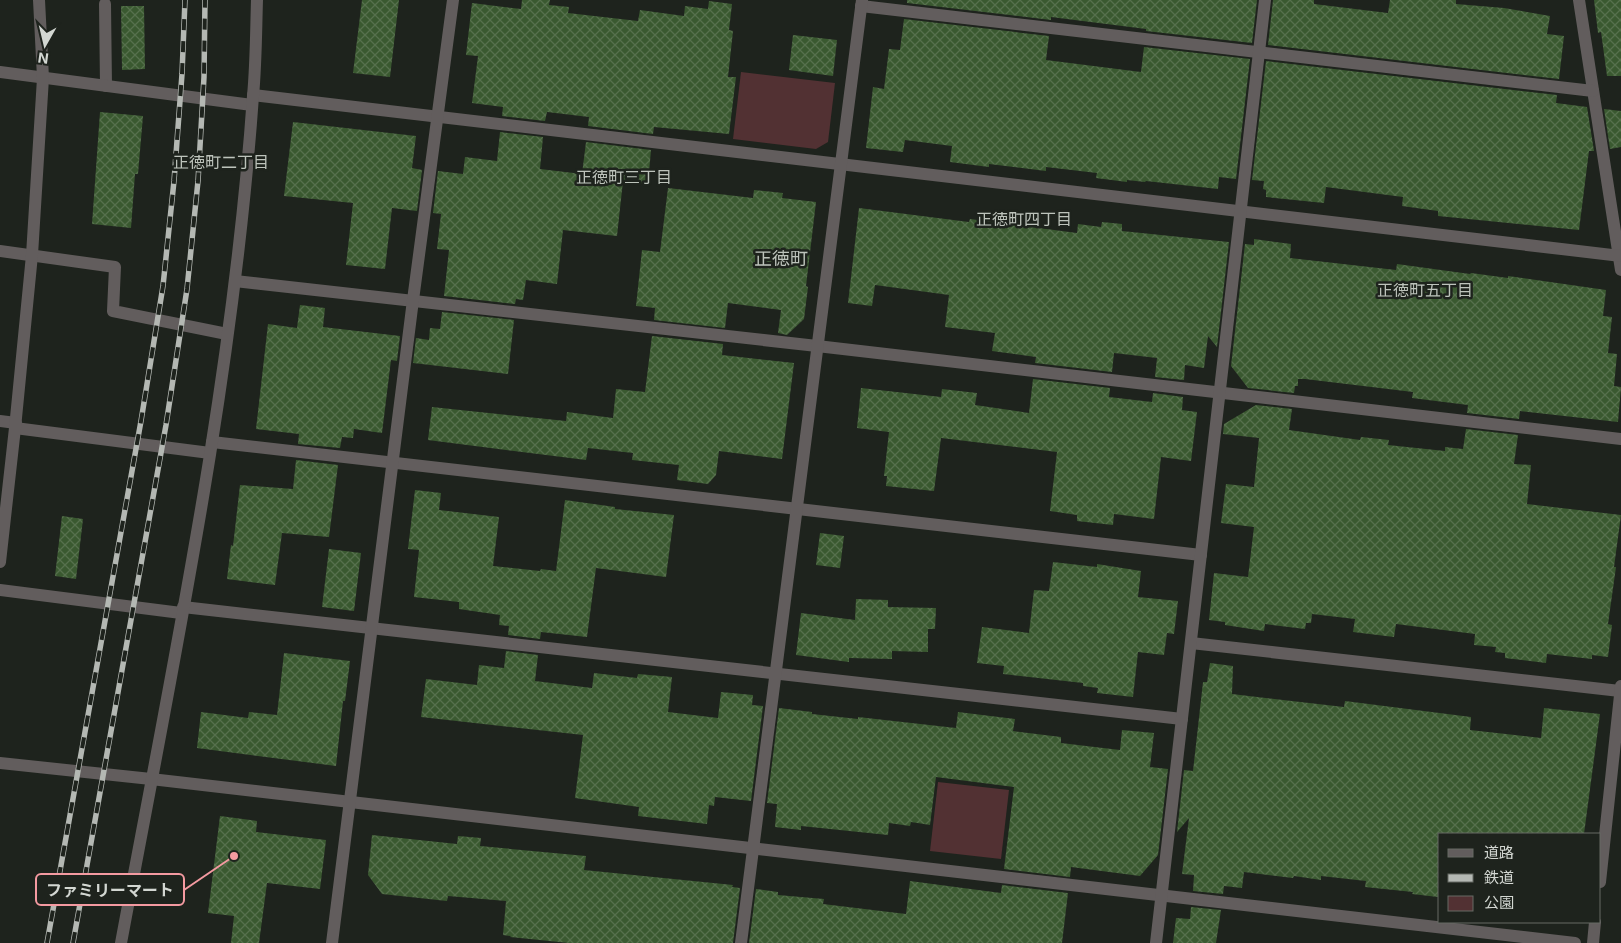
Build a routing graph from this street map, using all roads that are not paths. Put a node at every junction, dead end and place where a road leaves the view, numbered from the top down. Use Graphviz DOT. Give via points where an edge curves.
graph roads {
  1 [pos="39,0"];
  2 [pos="257,0"];
  3 [pos="453,0"];
  4 [pos="1265,0"];
  5 [pos="1579,0"];
  6 [pos="861,2"];
  7 [pos="105,4"];
  8 [pos="1259,52"];
  9 [pos="0,72"];
  10 [pos="43,78"];
  11 [pos="106,86"];
  12 [pos="1593,91"];
  13 [pos="253,100"];
  14 [pos="437,117"];
  15 [pos="840,164"];
  16 [pos="1241,211"];
  17 [pos="0,251"];
  18 [pos="32,255"];
  19 [pos="1620,256"];
  20 [pos="1621,270"];
  21 [pos="235,281"];
  22 [pos="413,300"];
  23 [pos="228,334"];
  24 [pos="817,346"];
  25 [pos="1220,392"];
  26 [pos="0,421"];
  27 [pos="16,426"];
  28 [pos="1621,438"];
  29 [pos="211,448"];
  30 [pos="392,463"];
  31 [pos="796,510"];
  32 [pos="1201,555"];
  33 [pos="0,562"];
  34 [pos="0,590"];
  35 [pos="182,610"];
  36 [pos="371,628"];
  37 [pos="1191,643"];
  38 [pos="775,674"];
  39 [pos="1621,686"];
  40 [pos="1620,691"];
  41 [pos="1182,720"];
  42 [pos="0,763"];
  43 [pos="151,779"];
  44 [pos="350,801"];
  45 [pos="753,848"];
  46 [pos="1601,872"];
  47 [pos="1162,895"];
  48 [pos="1596,923"];
  49 [pos="121,943"];
  50 [pos="332,943"];
  51 [pos="741,943"];
  52 [pos="1156,943"];
  53 [pos="1575,943"];
  54 [pos="1593,943"];
  1 -- 10 [label="street"];
  2 -- 13 [label="street"];
  3 -- 14 [label="street"];
  4 -- 8 [label="street"];
  5 -- 12 [label="street"];
  6 -- 8 [label="street"];
  6 -- 15 [label="street"];
  7 -- 11 [label="street"];
  8 -- 12 [label="street"];
  8 -- 16 [label="street"];
  9 -- 10 [label="street"];
  10 -- 11 [label="street"];
  10 -- 18 [label="street"];
  11 -- 13 [label="street"];
  12 -- 19 [label="street"];
  13 -- 14 [label="street"];
  13 -- 21 [label="street"];
  14 -- 15 [label="street"];
  14 -- 22 [label="street"];
  15 -- 16 [label="street"];
  15 -- 24 [label="street"];
  16 -- 19 [label="street"];
  16 -- 25 [label="street"];
  17 -- 18 [label="street"];
  18 -- 23 [label="street" via="115,267 113,311"];
  18 -- 27 [label="street"];
  19 -- 20 [label="street"];
  21 -- 22 [label="street"];
  21 -- 23 [label="street"];
  22 -- 24 [label="street"];
  22 -- 30 [label="street"];
  23 -- 29 [label="street"];
  24 -- 25 [label="street"];
  24 -- 31 [label="street"];
  25 -- 28 [label="street"];
  25 -- 32 [label="street"];
  26 -- 27 [label="street"];
  27 -- 29 [label="street"];
  27 -- 33 [label="street"];
  29 -- 30 [label="street"];
  29 -- 35 [label="street"];
  30 -- 31 [label="street"];
  30 -- 36 [label="street"];
  31 -- 32 [label="street"];
  31 -- 38 [label="street"];
  32 -- 37 [label="street"];
  34 -- 35 [label="street"];
  35 -- 36 [label="street"];
  35 -- 43 [label="street"];
  36 -- 38 [label="street"];
  36 -- 44 [label="street"];
  37 -- 40 [label="street"];
  37 -- 41 [label="street"];
  38 -- 41 [label="street"];
  38 -- 45 [label="street"];
  39 -- 40 [label="street"];
  40 -- 46 [label="street"];
  41 -- 47 [label="street"];
  42 -- 43 [label="street"];
  43 -- 44 [label="street"];
  43 -- 49 [label="street"];
  44 -- 45 [label="street"];
  44 -- 50 [label="street"];
  45 -- 47 [label="street"];
  45 -- 51 [label="street"];
  47 -- 52 [label="street"];
  47 -- 53 [label="street"];
  48 -- 54 [label="street"];
}
